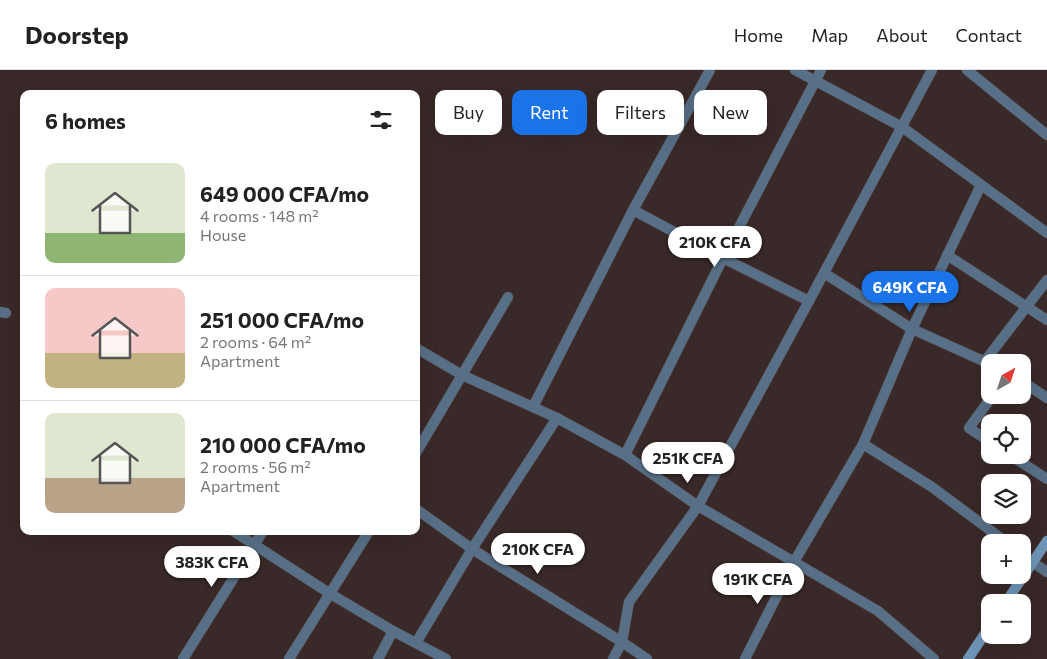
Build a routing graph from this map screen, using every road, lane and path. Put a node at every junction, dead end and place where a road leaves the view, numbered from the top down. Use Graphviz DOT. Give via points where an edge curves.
graph roads {
  1 [pos="710,70"];
  2 [pos="795,70"];
  3 [pos="821,70"];
  4 [pos="932,70"];
  5 [pos="967,70"];
  6 [pos="815,81"];
  7 [pos="902,127"];
  8 [pos="1047,135"];
  9 [pos="981,185"];
  10 [pos="633,210"];
  11 [pos="1047,233"];
  12 [pos="947,255"];
  13 [pos="723,258"];
  14 [pos="824,273"];
  15 [pos="1047,280"];
  16 [pos="508,297"];
  17 [pos="809,301"];
  18 [pos="1026,307"];
  19 [pos="1047,320"];
  20 [pos="912,329"];
  21 [pos="420,350"];
  22 [pos="993,354"];
  23 [pos="981,359"];
  24 [pos="462,375"];
  25 [pos="1031,387"];
  26 [pos="1047,398"];
  27 [pos="986,404"];
  28 [pos="534,407"];
  29 [pos="557,418"];
  30 [pos="981,436"];
  31 [pos="863,444"];
  32 [pos="420,446"];
  33 [pos="625,455"];
  34 [pos="1024,464"];
  35 [pos="1047,479"];
  36 [pos="698,506"];
  37 [pos="420,512"];
  38 [pos="995,534"];
  39 [pos="239,535"];
  40 [pos="260,535"];
  41 [pos="366,535"];
  42 [pos="1047,541"];
  43 [pos="254,544"];
  44 [pos="472,549"];
  45 [pos="794,562"];
  46 [pos="1032,562"];
  47 [pos="1047,572"];
  48 [pos="329,593"];
  49 [pos="1011,594"];
  50 [pos="392,632"];
  51 [pos="981,640"];
  52 [pos="622,642"];
  53 [pos="416,643"];
  54 [pos="182,659"];
  55 [pos="289,659"];
  56 [pos="378,659"];
  57 [pos="446,659"];
  58 [pos="613,659"];
  59 [pos="648,659"];
  60 [pos="745,659"];
  61 [pos="934,659"];
  62 [pos="968,659"];
  1 -- 10 [label="street"];
  2 -- 6 [label="street"];
  3 -- 6 [label="street"];
  4 -- 7 [label="street"];
  5 -- 8 [label="street"];
  6 -- 7 [label="street"];
  6 -- 13 [label="street"];
  7 -- 9 [label="street"];
  7 -- 14 [label="street"];
  9 -- 11 [label="street"];
  9 -- 12 [label="street"];
  10 -- 13 [label="street"];
  10 -- 28 [label="street"];
  12 -- 18 [label="street"];
  12 -- 20 [label="street"];
  13 -- 17 [label="street"];
  13 -- 33 [label="street"];
  14 -- 17 [label="street"];
  14 -- 20 [label="street"];
  15 -- 18 [label="street"];
  16 -- 24 [label="street"];
  17 -- 36 [label="street"];
  18 -- 19 [label="street"];
  18 -- 22 [label="street"];
  20 -- 23 [label="street"];
  20 -- 31 [label="street"];
  21 -- 24 [label="street"];
  24 -- 28 [label="street"];
  24 -- 32 [label="street"];
  25 -- 26 [label="street"];
  27 -- 30 [label="street" via="969,428"];
  28 -- 29 [label="street"];
  29 -- 33 [label="street"];
  29 -- 44 [label="street"];
  31 -- 38 [label="street" via="932,487"];
  31 -- 45 [label="street"];
  33 -- 36 [label="street"];
  34 -- 35 [label="street"];
  36 -- 45 [label="street"];
  36 -- 52 [label="street" via="629,602"];
  37 -- 44 [label="street"];
  39 -- 43 [label="street"];
  40 -- 43 [label="street"];
  41 -- 48 [label="street"];
  42 -- 46 [label="main road"];
  43 -- 48 [label="street"];
  43 -- 54 [label="street"];
  44 -- 52 [label="street"];
  44 -- 53 [label="street"];
  45 -- 60 [label="street"];
  45 -- 61 [label="street" via="878,611"];
  46 -- 47 [label="street"];
  46 -- 49 [label="main road"];
  48 -- 50 [label="street"];
  48 -- 55 [label="street"];
  50 -- 53 [label="street"];
  50 -- 56 [label="street"];
  51 -- 62 [label="main road"];
  52 -- 58 [label="street"];
  52 -- 59 [label="street"];
  53 -- 57 [label="street"];
}
